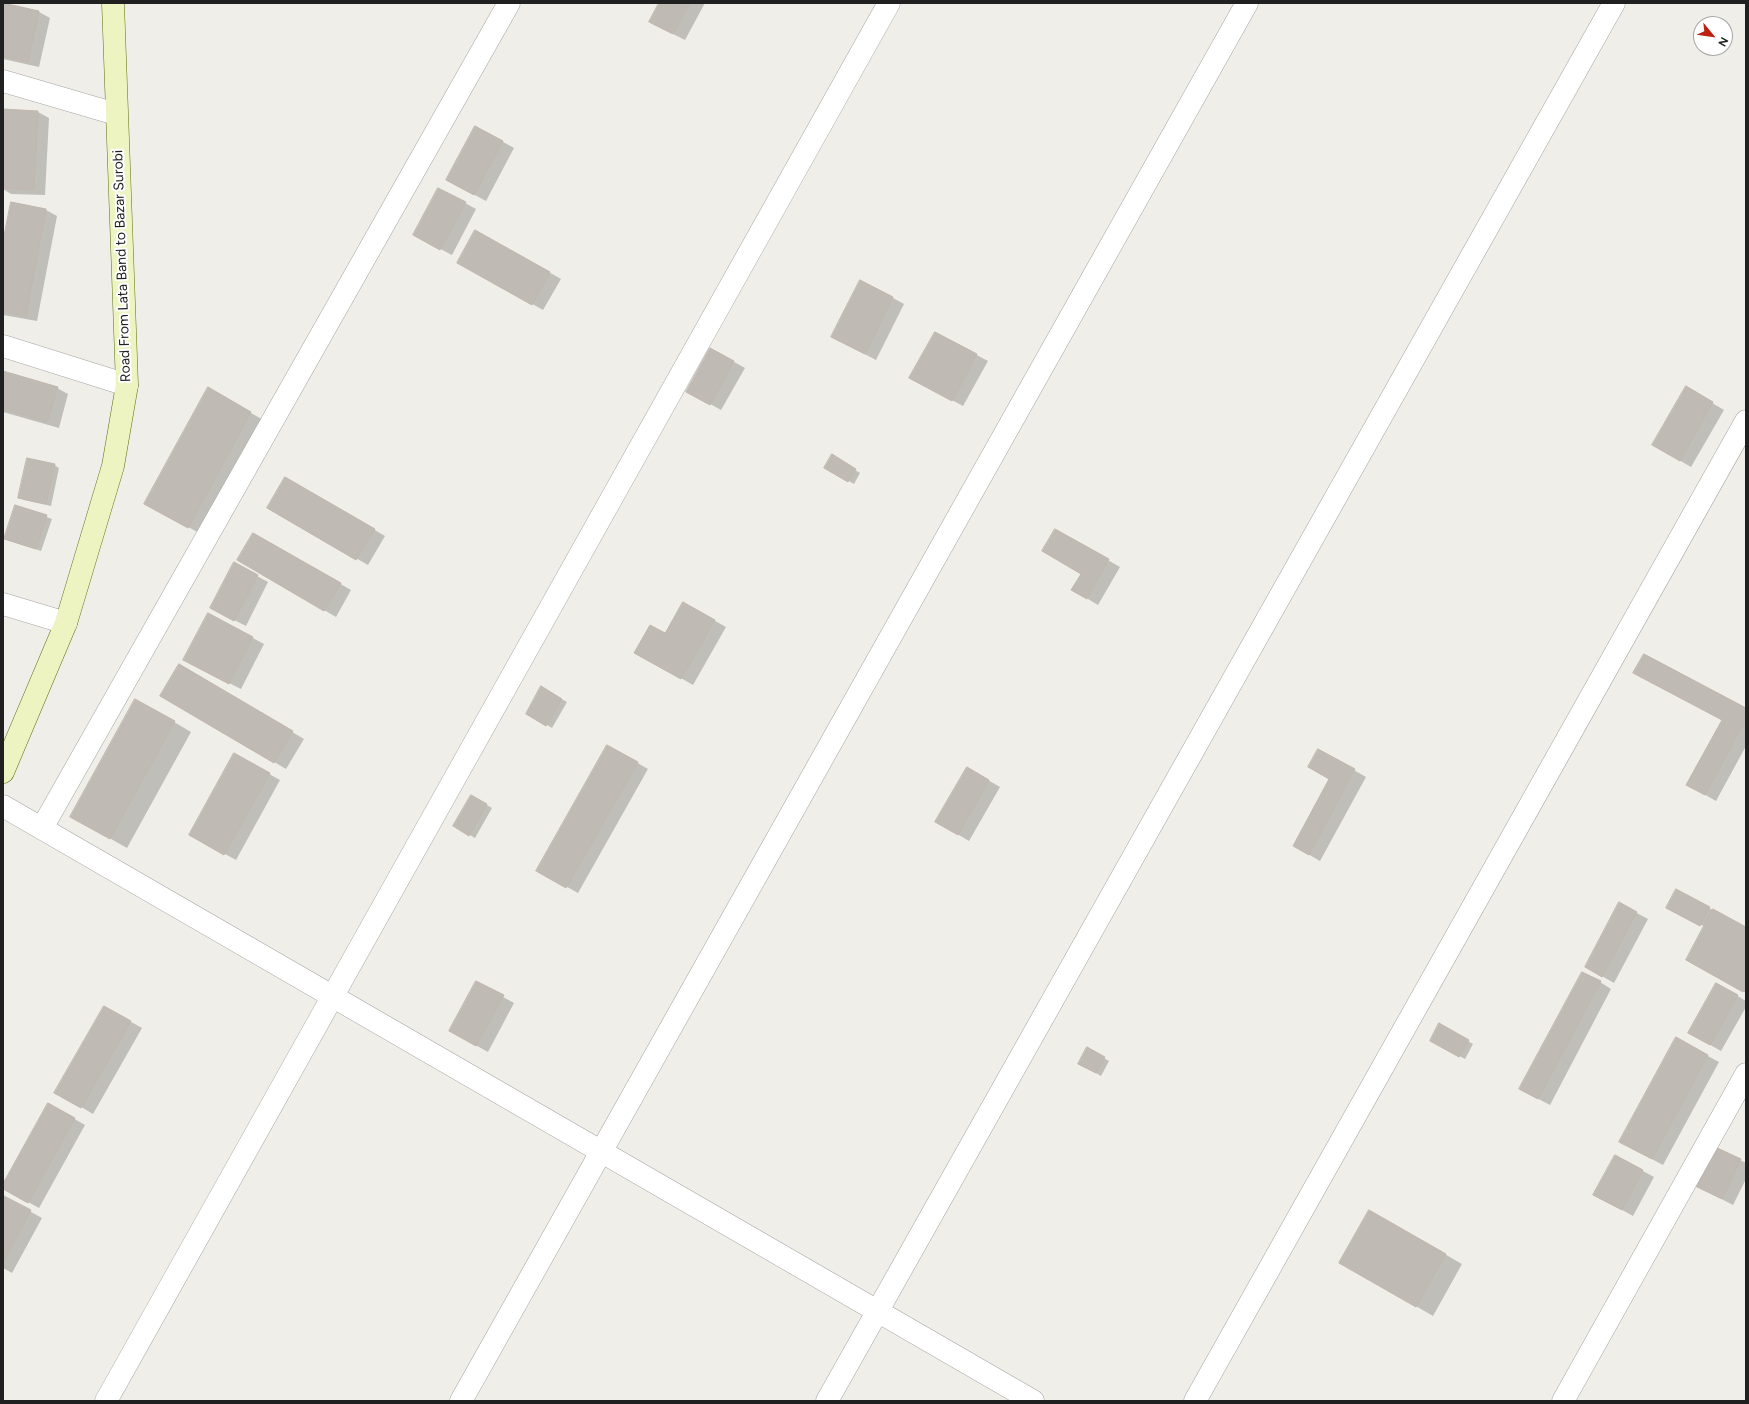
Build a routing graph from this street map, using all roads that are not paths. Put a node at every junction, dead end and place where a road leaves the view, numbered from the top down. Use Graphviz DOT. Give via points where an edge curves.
graph roads {
  1 [pos="113,3"];
  2 [pos="509,3"];
  3 [pos="889,3"];
  4 [pos="1247,3"];
  5 [pos="1614,3"];
  6 [pos="3,80"];
  7 [pos="116,114"];
  8 [pos="3,346"];
  9 [pos="127,385"];
  10 [pos="1746,421"];
  11 [pos="3,604"];
  12 [pos="66,622"];
  13 [pos="3,772"];
  14 [pos="3,806"];
  15 [pos="42,828"];
  16 [pos="333,996"];
  17 [pos="1746,1074"];
  18 [pos="601,1152"];
  19 [pos="877,1311"];
  20 [pos="106,1401"];
  21 [pos="461,1401"];
  22 [pos="827,1401"];
  23 [pos="1033,1401"];
  24 [pos="1195,1401"];
  25 [pos="1562,1401"];
  1 -- 7 [label="main road, Road From Lata Band to Bazar Surobi"];
  2 -- 15 [label="street"];
  3 -- 16 [label="street"];
  4 -- 18 [label="street"];
  5 -- 19 [label="street"];
  6 -- 7 [label="street"];
  7 -- 9 [label="main road, Road From Lata Band to Bazar Surobi"];
  8 -- 9 [label="street"];
  9 -- 12 [label="main road, Road From Lata Band to Bazar Surobi" via="113,466"];
  10 -- 24 [label="street"];
  11 -- 12 [label="street"];
  12 -- 13 [label="main road, Road From Lata Band to Bazar Surobi"];
  14 -- 15 [label="street"];
  15 -- 16 [label="street"];
  16 -- 18 [label="street"];
  16 -- 20 [label="street"];
  17 -- 25 [label="street"];
  18 -- 19 [label="street"];
  18 -- 21 [label="street"];
  19 -- 22 [label="street"];
  19 -- 23 [label="street"];
}
